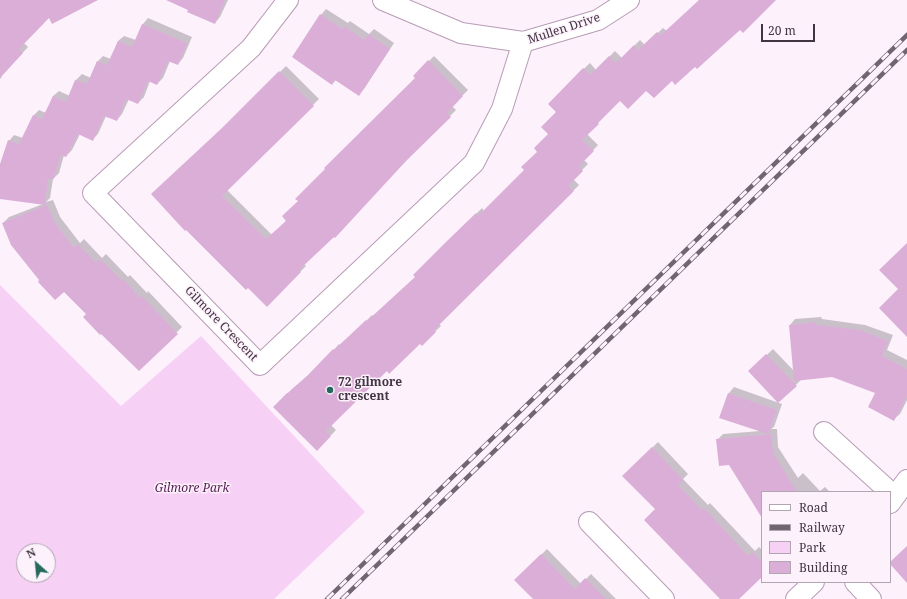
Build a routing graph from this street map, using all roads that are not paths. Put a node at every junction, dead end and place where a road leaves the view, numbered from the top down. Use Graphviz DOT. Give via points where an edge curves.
graph roads {
  1 [pos="288,0"];
  2 [pos="383,0"];
  3 [pos="629,0"];
  4 [pos="522,42"];
  5 [pos="824,432"];
  6 [pos="907,480"];
  7 [pos="886,491"];
  8 [pos="891,496"];
  9 [pos="588,522"];
  10 [pos="813,583"];
  11 [pos="856,583"];
  12 [pos="664,599"];
  13 [pos="796,599"];
  14 [pos="871,599"];
  1 -- 4 [label="street, Gilmore Crescent" via="251,48 93,193 260,365 474,163 502,109"];
  2 -- 4 [label="street, Mullen Drive" via="461,33"];
  3 -- 4 [label="street, Mullen Drive" via="598,20"];
  5 -- 7 [label="street"];
  6 -- 8 [label="street"];
  9 -- 12 [label="street"];
  10 -- 13 [label="street"];
  11 -- 14 [label="street"];
}
